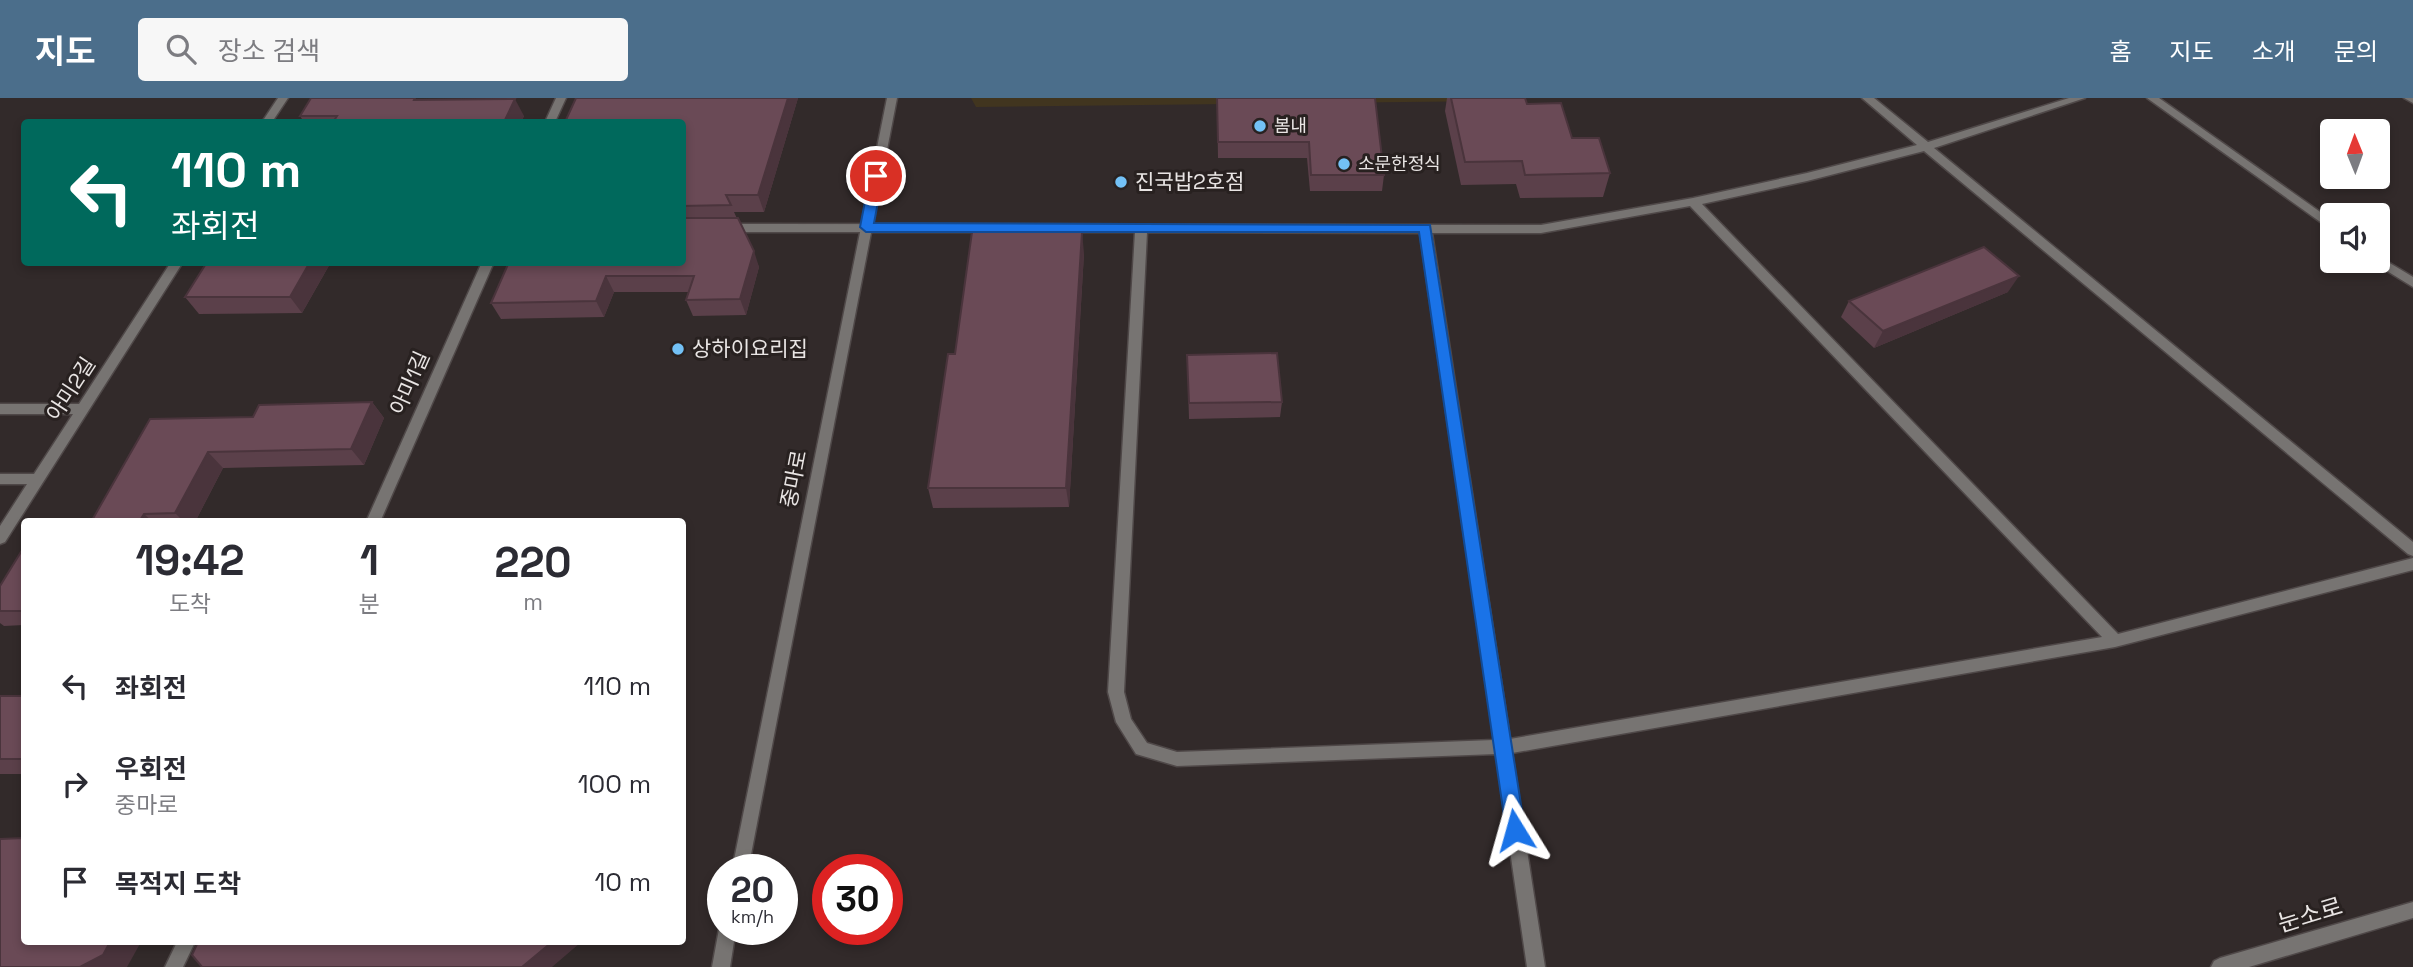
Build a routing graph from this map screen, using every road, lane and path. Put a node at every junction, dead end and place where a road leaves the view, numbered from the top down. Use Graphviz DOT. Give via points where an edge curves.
graph roads {
  1 [pos="283,98"];
  2 [pos="561,98"];
  3 [pos="892,98"];
  4 [pos="1867,98"];
  5 [pos="2080,98"];
  6 [pos="2152,98"];
  7 [pos="269,119"];
  8 [pos="551,119"];
  9 [pos="1926,146"];
  10 [pos="1693,202"];
  11 [pos="2320,219"];
  12 [pos="866,227"];
  13 [pos="709,228"];
  14 [pos="1425,228"];
  15 [pos="1142,229"];
  16 [pos="174,266"];
  17 [pos="486,266"];
  18 [pos="2390,268"];
  19 [pos="2413,283"];
  20 [pos="0,409"];
  21 [pos="83,409"];
  22 [pos="0,479"];
  23 [pos="38,479"];
  24 [pos="375,518"];
  25 [pos="0,538"];
  26 [pos="2413,550"];
  27 [pos="2413,564"];
  28 [pos="2115,641"];
  29 [pos="1503,747"];
  30 [pos="743,854"];
  31 [pos="2413,910"];
  32 [pos="185,945"];
  33 [pos="725,945"];
  34 [pos="174,967"];
  35 [pos="721,967"];
  36 [pos="1536,967"];
  37 [pos="2220,967"];
  1 -- 7 [label="street"];
  2 -- 8 [label="street"];
  3 -- 12 [label="street, 중마로"];
  4 -- 9 [label="street"];
  5 -- 9 [label="street"];
  6 -- 11 [label="street"];
  9 -- 10 [label="street"];
  9 -- 26 [label="street"];
  10 -- 14 [label="street" via="1541,229"];
  10 -- 28 [label="street"];
  12 -- 13 [label="street"];
  12 -- 15 [label="street"];
  12 -- 30 [label="street, 중마로"];
  14 -- 15 [label="street"];
  14 -- 29 [label="street"];
  15 -- 29 [label="street" via="1116,692 1124,722 1142,749 1177,759"];
  16 -- 21 [label="street, 아미2길"];
  17 -- 24 [label="street, 아미1길"];
  18 -- 19 [label="street"];
  20 -- 21 [label="street"];
  21 -- 23 [label="street, 아미2길"];
  22 -- 23 [label="street"];
  23 -- 25 [label="street, 아미2길"];
  27 -- 28 [label="street"];
  28 -- 29 [label="street"];
  29 -- 36 [label="street"];
  31 -- 37 [label="street, 눈소로"];
  32 -- 34 [label="street"];
  33 -- 35 [label="street"];
}
